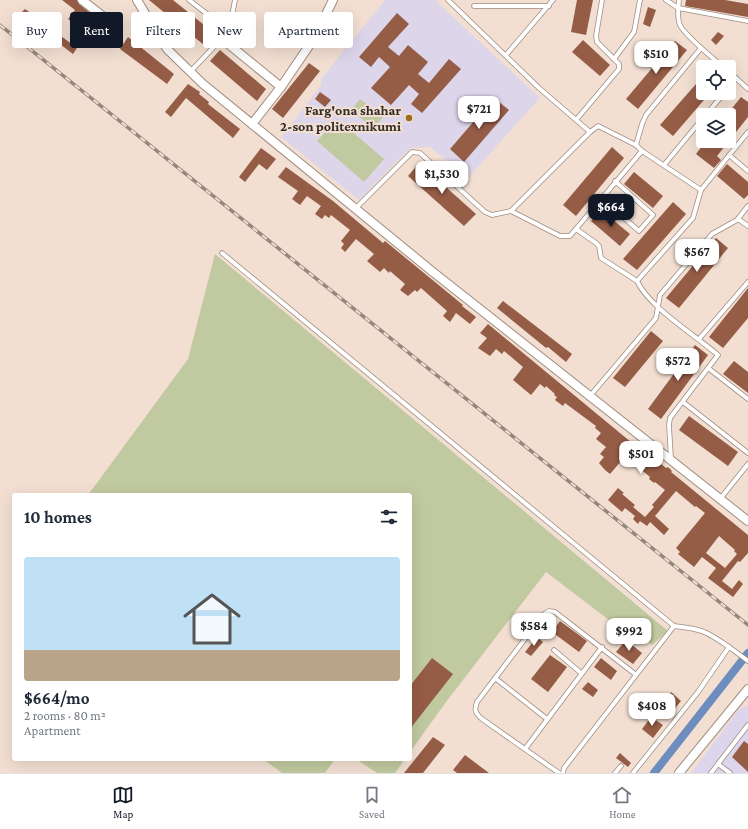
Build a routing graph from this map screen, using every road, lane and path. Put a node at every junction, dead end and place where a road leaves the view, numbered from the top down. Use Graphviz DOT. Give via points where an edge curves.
graph roads {
  1 [pos="82,0"];
  2 [pos="137,0"];
  3 [pos="189,0"];
  4 [pos="235,0"];
  5 [pos="333,0"];
  6 [pos="448,0"];
  7 [pos="553,0"];
  8 [pos="602,0"];
  9 [pos="640,0"];
  10 [pos="666,0"];
  11 [pos="679,0"];
  12 [pos="474,6"];
  13 [pos="548,6"];
  14 [pos="678,8"];
  15 [pos="97,12"];
  16 [pos="204,12"];
  17 [pos="232,12"];
  18 [pos="748,21"];
  19 [pos="212,48"];
  20 [pos="233,48"];
  21 [pos="701,48"];
  22 [pos="506,55"];
  23 [pos="614,59"];
  24 [pos="715,60"];
  25 [pos="190,72"];
  26 [pos="736,78"];
  27 [pos="281,87"];
  28 [pos="748,89"];
  29 [pos="718,100"];
  30 [pos="712,108"];
  31 [pos="576,120"];
  32 [pos="252,124"];
  33 [pos="696,126"];
  34 [pos="590,132"];
  35 [pos="748,132"];
  36 [pos="636,145"];
  37 [pos="642,151"];
  38 [pos="729,155"];
  39 [pos="664,165"];
  40 [pos="748,170"];
  41 [pos="615,181"];
  42 [pos="702,190"];
  43 [pos="601,198"];
  44 [pos="748,206"];
  45 [pos="356,209"];
  46 [pos="511,211"];
  47 [pos="738,219"];
  48 [pos="748,226"];
  49 [pos="576,229"];
  50 [pos="222,253"];
  51 [pos="637,281"];
  52 [pos="748,282"];
  53 [pos="658,307"];
  54 [pos="699,338"];
  55 [pos="708,368"];
  56 [pos="590,396"];
  57 [pos="748,399"];
  58 [pos="683,402"];
  59 [pos="748,453"];
  60 [pos="671,460"];
  61 [pos="748,464"];
  62 [pos="720,499"];
  63 [pos="748,521"];
  64 [pos="674,626"];
  65 [pos="602,647"];
  66 [pos="729,647"];
  67 [pos="554,650"];
  68 [pos="748,661"];
  69 [pos="581,674"];
  70 [pos="635,674"];
  71 [pos="495,678"];
  72 [pos="748,689"];
  73 [pos="547,719"];
  74 [pos="748,725"];
  75 [pos="525,749"];
  76 [pos="718,764"];
  77 [pos="621,766"];
  78 [pos="559,773"];
  79 [pos="563,773"];
  80 [pos="615,773"];
  81 [pos="632,773"];
  82 [pos="679,773"];
  83 [pos="711,773"];
  84 [pos="730,773"];
  1 -- 15 [label="street"];
  2 -- 25 [label="street" via="163,44"];
  3 -- 16 [label="lane"];
  4 -- 17 [label="lane"];
  5 -- 27 [label="street" via="314,37"];
  6 -- 22 [label="lane"];
  7 -- 13 [label="lane"];
  8 -- 23 [label="lane" via="596,42"];
  9 -- 23 [label="lane" via="634,32"];
  10 -- 14 [label="lane"];
  11 -- 14 [label="lane"];
  12 -- 13 [label="lane"];
  13 -- 22 [label="lane"];
  14 -- 18 [label="lane"];
  14 -- 21 [label="lane" via="681,26"];
  19 -- 25 [label="lane"];
  20 -- 27 [label="street"];
  21 -- 24 [label="lane"];
  21 -- 36 [label="lane" via="646,115"];
  22 -- 31 [label="lane"];
  23 -- 31 [label="lane" via="619,64 619,69"];
  25 -- 32 [label="street"];
  26 -- 28 [label="lane"];
  27 -- 32 [label="street"];
  29 -- 30 [label="lane"];
  31 -- 34 [label="lane"];
  32 -- 45 [label="street"];
  33 -- 39 [label="lane"];
  34 -- 36 [label="lane" via="598,126"];
  34 -- 46 [label="lane"];
  35 -- 38 [label="lane"];
  36 -- 37 [label="lane"];
  37 -- 39 [label="lane"];
  37 -- 41 [label="lane"];
  38 -- 40 [label="lane"];
  38 -- 42 [label="lane"];
  39 -- 42 [label="lane"];
  41 -- 43 [label="lane"];
  41 -- 43 [label="lane" via="653,215 639,231"];
  42 -- 51 [label="lane" via="693,218"];
  43 -- 49 [label="lane"];
  44 -- 47 [label="lane"];
  45 -- 46 [label="lane" via="412,152 420,153 485,212 492,215"];
  45 -- 56 [label="street"];
  46 -- 49 [label="lane" via="560,236 570,236"];
  47 -- 48 [label="lane"];
  47 -- 53 [label="lane" via="712,234 660,295"];
  49 -- 51 [label="lane" via="599,246 601,258"];
  50 -- 64 [label="lane"];
  51 -- 53 [label="lane" via="640,288"];
  52 -- 54 [label="lane"];
  53 -- 54 [label="lane"];
  53 -- 56 [label="lane" via="656,318"];
  54 -- 55 [label="lane" via="718,355"];
  55 -- 57 [label="lane"];
  55 -- 58 [label="lane"];
  56 -- 60 [label="street"];
  58 -- 59 [label="lane"];
  58 -- 60 [label="lane" via="670,418"];
  60 -- 62 [label="street"];
  61 -- 62 [label="lane"];
  62 -- 63 [label="street"];
  64 -- 66 [label="lane" via="708,632"];
  64 -- 70 [label="lane"];
  65 -- 69 [label="lane"];
  65 -- 70 [label="lane"];
  65 -- 71 [label="lane" via="555,612 549,611 544,614"];
  66 -- 68 [label="lane"];
  66 -- 81 [label="lane" via="698,692"];
  67 -- 69 [label="lane"];
  69 -- 73 [label="lane"];
  70 -- 79 [label="lane" via="564,768"];
  71 -- 73 [label="lane"];
  71 -- 75 [label="lane" via="477,702 476,713"];
  72 -- 82 [label="street"];
  73 -- 75 [label="lane"];
  74 -- 76 [label="lane"];
  75 -- 78 [label="lane"];
  76 -- 83 [label="lane"];
  76 -- 84 [label="lane"];
  77 -- 80 [label="lane"];
}
